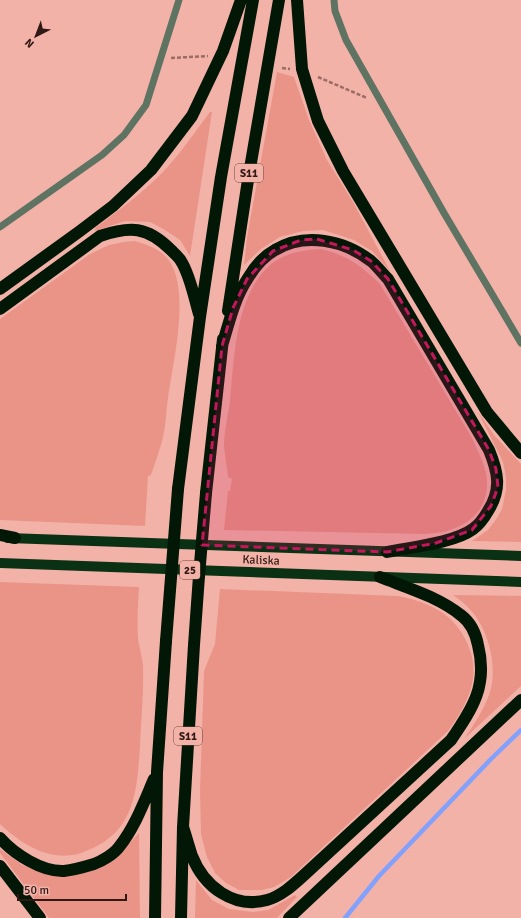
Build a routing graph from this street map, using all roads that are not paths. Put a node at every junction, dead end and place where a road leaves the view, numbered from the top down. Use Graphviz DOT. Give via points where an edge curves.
graph roads {
  1 [pos="179,0"];
  2 [pos="240,0"];
  3 [pos="253,0"];
  4 [pos="279,0"];
  5 [pos="297,0"];
  6 [pos="334,0"];
  7 [pos="0,227"];
  8 [pos="0,289"];
  9 [pos="0,309"];
  10 [pos="200,317"];
  11 [pos="521,342"];
  12 [pos="222,346"];
  13 [pos="521,453"];
  14 [pos="0,536"];
  15 [pos="15,538"];
  16 [pos="387,552"];
  17 [pos="521,556"];
  18 [pos="0,563"];
  19 [pos="380,577"];
  20 [pos="521,582"];
  21 [pos="521,700"];
  22 [pos="157,772"];
  23 [pos="183,827"];
  24 [pos="0,838"];
  25 [pos="0,866"];
  26 [pos="40,918"];
  27 [pos="155,918"];
  28 [pos="181,918"];
  29 [pos="289,918"];
  1 -- 7 [label="lane" via="146,105 124,135 102,155"];
  2 -- 8 [label="highway" via="223,51 192,116 151,170 113,206"];
  3 -- 10 [label="highway, S11" via="221,177"];
  4 -- 12 [label="highway, S11"];
  5 -- 13 [label="highway" via="302,69 318,121 340,165 455,360 487,412"];
  6 -- 11 [label="lane" via="335,11 346,40"];
  9 -- 10 [label="highway" via="100,236 117,230 134,230 151,234 181,260"];
  10 -- 22 [label="highway, S11, bridge" via="178,489"];
  12 -- 16 [label="highway" via="233,308 247,279 273,250 285,245 317,239 338,243 371,261 388,279 489,450 496,469 498,488 482,522 472,530 436,543"];
  12 -- 23 [label="highway, S11, bridge" via="206,493"];
  14 -- 15 [label="highway"];
  15 -- 16 [label="main road, Kaliska"];
  16 -- 17 [label="main road, Kaliska"];
  18 -- 19 [label="main road, Kaliska / 25"];
  19 -- 20 [label="main road, Kaliska"];
  19 -- 23 [label="highway" via="447,606 463,617 476,634 482,676 478,694 469,714 451,740 303,876 285,891 268,900 250,903 231,899 214,888 200,872 192,857"];
  21 -- 29 [label="highway"];
  22 -- 24 [label="highway" via="132,829 118,849 101,861 83,868 63,871 44,867 23,858"];
  22 -- 27 [label="highway, S11"];
  23 -- 28 [label="highway, S11"];
  25 -- 26 [label="highway"];
}
